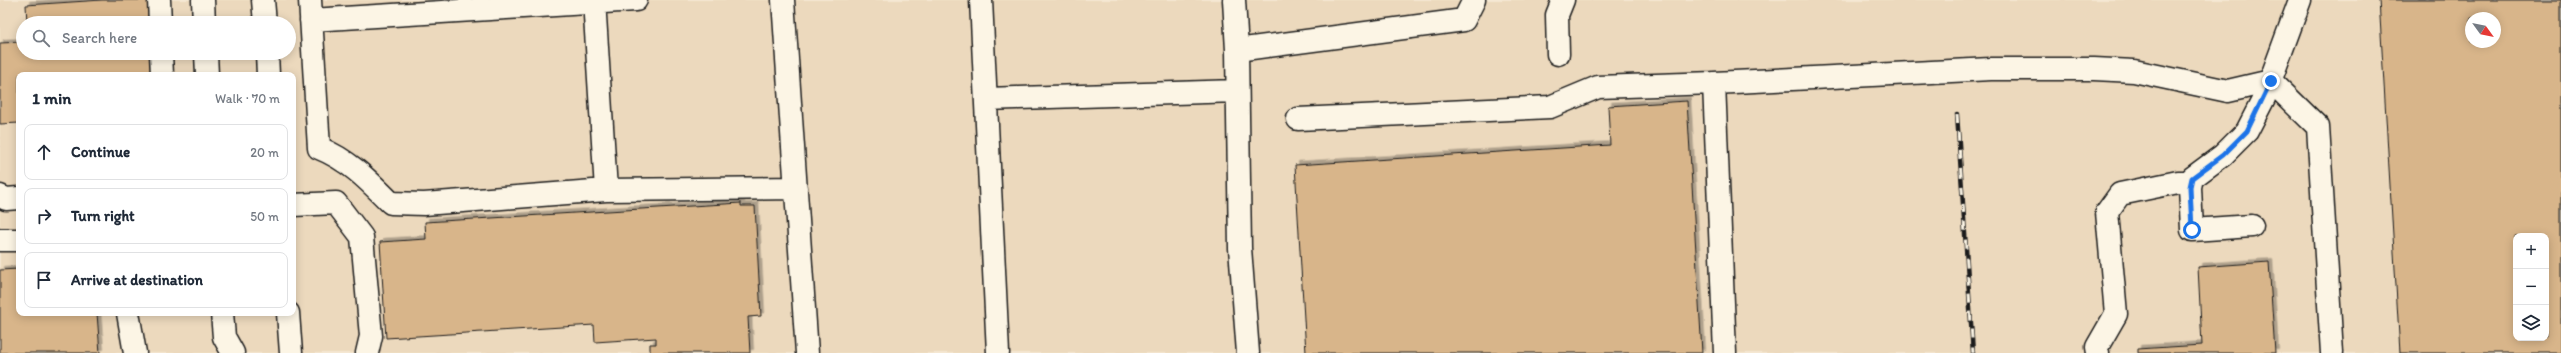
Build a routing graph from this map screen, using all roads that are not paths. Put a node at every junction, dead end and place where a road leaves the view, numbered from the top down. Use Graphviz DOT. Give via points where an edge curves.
graph roads {
  1 [pos="159,0"];
  2 [pos="203,0"];
  3 [pos="263,0"];
  4 [pos="636,0"];
  5 [pos="783,0"];
  6 [pos="982,0"];
  7 [pos="1234,0"];
  8 [pos="1474,0"];
  9 [pos="1563,0"];
  10 [pos="2300,0"];
  11 [pos="594,2"];
  12 [pos="310,10"];
  13 [pos="160,16"];
  14 [pos="204,16"];
  15 [pos="264,16"];
  16 [pos="1237,50"];
  17 [pos="1558,54"];
  18 [pos="161,60"];
  19 [pos="206,60"];
  20 [pos="267,60"];
  21 [pos="162,72"];
  22 [pos="207,72"];
  23 [pos="268,72"];
  24 [pos="2271,81"];
  25 [pos="1714,83"];
  26 [pos="1237,91"];
  27 [pos="987,99"];
  28 [pos="1298,119"];
  29 [pos="2191,182"];
  30 [pos="796,188"];
  31 [pos="606,190"];
  32 [pos="0,196"];
  33 [pos="16,198"];
  34 [pos="296,204"];
  35 [pos="2252,226"];
  36 [pos="0,240"];
  37 [pos="16,240"];
  38 [pos="129,316"];
  39 [pos="223,316"];
  40 [pos="288,316"];
  41 [pos="229,345"];
  42 [pos="135,353"];
  43 [pos="292,353"];
  44 [pos="367,353"];
  45 [pos="807,353"];
  46 [pos="998,353"];
  47 [pos="1248,353"];
  48 [pos="1725,353"];
  49 [pos="2098,353"];
  50 [pos="2332,353"];
  1 -- 13 [label="street"];
  2 -- 14 [label="street"];
  3 -- 15 [label="street"];
  4 -- 11 [label="street"];
  5 -- 30 [label="street"];
  6 -- 27 [label="street"];
  7 -- 16 [label="street"];
  8 -- 16 [label="street" via="1464,20"];
  9 -- 17 [label="street" via="1557,15"];
  10 -- 24 [label="street"];
  11 -- 12 [label="street"];
  11 -- 31 [label="street"];
  12 -- 31 [label="street" via="319,148 336,155 364,175 391,203 424,204"];
  16 -- 26 [label="street"];
  18 -- 21 [label="street"];
  19 -- 22 [label="street"];
  20 -- 23 [label="street"];
  24 -- 25 [label="street" via="2228,91 2171,81 2134,71 1991,69"];
  24 -- 29 [label="street" via="2247,131"];
  24 -- 50 [label="street" via="2318,127"];
  25 -- 28 [label="street" via="1598,87 1550,107"];
  25 -- 48 [label="street"];
  26 -- 27 [label="street"];
  26 -- 47 [label="street" via="1240,248"];
  27 -- 46 [label="street"];
  29 -- 35 [label="street" via="2192,230"];
  29 -- 49 [label="street" via="2178,182 2120,194 2107,212 2116,314 2097,347"];
  30 -- 31 [label="street"];
  30 -- 45 [label="street"];
  32 -- 33 [label="street" via="6,199"];
  34 -- 44 [label="street" via="336,203 362,237 371,336"];
  36 -- 37 [label="street"];
  38 -- 42 [label="street"];
  39 -- 41 [label="street"];
  40 -- 43 [label="street"];
}
